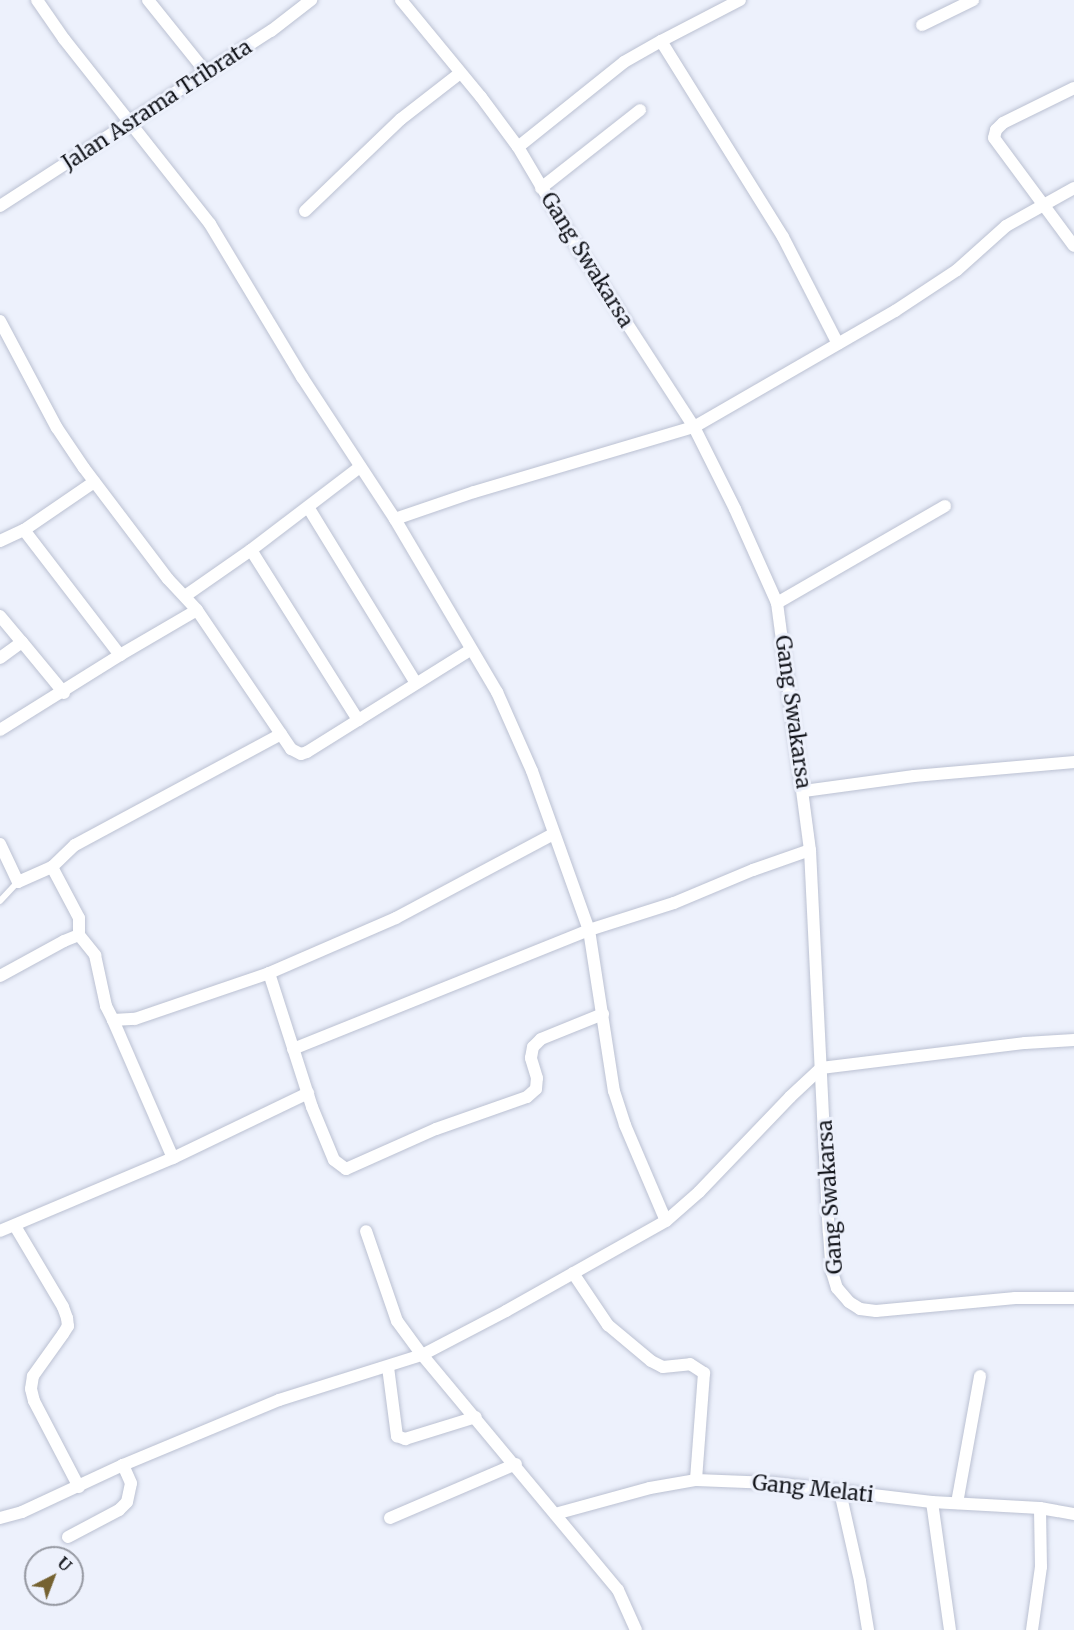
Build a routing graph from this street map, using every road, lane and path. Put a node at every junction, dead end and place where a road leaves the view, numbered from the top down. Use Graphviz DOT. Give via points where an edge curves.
graph roads {
  1 [pos="37,0"];
  2 [pos="148,0"];
  3 [pos="310,0"];
  4 [pos="401,0"];
  5 [pos="740,0"];
  6 [pos="973,0"];
  7 [pos="294,5"];
  8 [pos="921,25"];
  9 [pos="661,40"];
  10 [pos="205,71"];
  11 [pos="460,73"];
  12 [pos="1074,88"];
  13 [pos="640,110"];
  14 [pos="130,124"];
  15 [pos="518,147"];
  16 [pos="541,188"];
  17 [pos="1074,188"];
  18 [pos="1042,204"];
  19 [pos="0,206"];
  20 [pos="305,212"];
  21 [pos="1074,246"];
  22 [pos="0,321"];
  23 [pos="838,344"];
  24 [pos="694,427"];
  25 [pos="360,466"];
  26 [pos="94,482"];
  27 [pos="945,506"];
  28 [pos="308,507"];
  29 [pos="395,519"];
  30 [pos="24,530"];
  31 [pos="0,541"];
  32 [pos="251,550"];
  33 [pos="185,596"];
  34 [pos="777,603"];
  35 [pos="197,610"];
  36 [pos="0,616"];
  37 [pos="22,642"];
  38 [pos="470,650"];
  39 [pos="120,655"];
  40 [pos="0,658"];
  41 [pos="416,683"];
  42 [pos="64,693"];
  43 [pos="358,720"];
  44 [pos="0,730"];
  45 [pos="281,734"];
  46 [pos="1074,762"];
  47 [pos="804,791"];
  48 [pos="553,834"];
  49 [pos="0,844"];
  50 [pos="810,850"];
  51 [pos="52,867"];
  52 [pos="18,882"];
  53 [pos="0,901"];
  54 [pos="589,930"];
  55 [pos="80,935"];
  56 [pos="269,973"];
  57 [pos="0,976"];
  58 [pos="603,1014"];
  59 [pos="113,1020"];
  60 [pos="1074,1040"];
  61 [pos="294,1049"];
  62 [pos="821,1068"];
  63 [pos="308,1093"];
  64 [pos="172,1158"];
  65 [pos="666,1221"];
  66 [pos="15,1226"];
  67 [pos="0,1231"];
  68 [pos="366,1231"];
  69 [pos="573,1273"];
  70 [pos="1074,1298"];
  71 [pos="422,1355"];
  72 [pos="388,1366"];
  73 [pos="980,1376"];
  74 [pos="476,1417"];
  75 [pos="516,1464"];
  76 [pos="123,1465"];
  77 [pos="696,1480"];
  78 [pos="79,1487"];
  79 [pos="840,1492"];
  80 [pos="932,1502"];
  81 [pos="957,1503"];
  82 [pos="1040,1508"];
  83 [pos="1074,1514"];
  84 [pos="555,1515"];
  85 [pos="0,1518"];
  86 [pos="390,1518"];
  87 [pos="68,1537"];
  88 [pos="636,1630"];
  89 [pos="868,1630"];
  90 [pos="950,1630"];
  91 [pos="1032,1630"];
  1 -- 14 [label="street"];
  2 -- 10 [label="street"];
  3 -- 7 [label="street, Jalan Asrama Tribrata"];
  4 -- 11 [label="street, Gang Swakarsa"];
  5 -- 9 [label="street"];
  6 -- 8 [label="street"];
  7 -- 10 [label="street, Jalan Asrama Tribrata" via="271,31"];
  9 -- 15 [label="street" via="624,62"];
  9 -- 23 [label="street" via="783,237"];
  10 -- 14 [label="street, Jalan Asrama Tribrata"];
  11 -- 15 [label="street, Gang Swakarsa"];
  11 -- 20 [label="street" via="401,119"];
  12 -- 18 [label="street" via="1002,123 994,134"];
  13 -- 16 [label="street"];
  14 -- 19 [label="street, Jalan Asrama Tribrata"];
  14 -- 25 [label="street" via="210,224"];
  15 -- 16 [label="street, Gang Swakarsa"];
  16 -- 24 [label="street, Gang Swakarsa"];
  17 -- 18 [label="street"];
  18 -- 21 [label="street"];
  18 -- 23 [label="street" via="1006,226 957,270"];
  22 -- 26 [label="street" via="57,428"];
  23 -- 24 [label="street"];
  24 -- 29 [label="street"];
  24 -- 34 [label="street, Gang Swakarsa"];
  25 -- 28 [label="street"];
  25 -- 29 [label="street"];
  26 -- 30 [label="street"];
  26 -- 33 [label="street"];
  27 -- 34 [label="street"];
  28 -- 32 [label="street"];
  28 -- 41 [label="street"];
  29 -- 38 [label="street"];
  30 -- 31 [label="street"];
  30 -- 39 [label="street"];
  32 -- 33 [label="street"];
  32 -- 43 [label="street"];
  33 -- 35 [label="street"];
  34 -- 47 [label="street, Gang Swakarsa"];
  35 -- 39 [label="street"];
  35 -- 45 [label="street"];
  36 -- 37 [label="street"];
  37 -- 40 [label="street"];
  37 -- 42 [label="street"];
  38 -- 41 [label="street"];
  38 -- 48 [label="street" via="497,692 532,771"];
  39 -- 42 [label="street"];
  41 -- 43 [label="street"];
  42 -- 44 [label="street"];
  43 -- 45 [label="street" via="301,754 291,749"];
  45 -- 51 [label="street" via="75,845"];
  46 -- 47 [label="street" via="914,776"];
  47 -- 50 [label="street, Gang Swakarsa"];
  48 -- 54 [label="street"];
  48 -- 56 [label="street" via="396,918"];
  49 -- 52 [label="street"];
  50 -- 54 [label="street" via="674,903"];
  50 -- 62 [label="street, Gang Swakarsa"];
  51 -- 52 [label="street"];
  51 -- 55 [label="street" via="79,918"];
  52 -- 53 [label="lane"];
  54 -- 58 [label="street"];
  54 -- 61 [label="street"];
  55 -- 57 [label="street"];
  55 -- 59 [label="street" via="95,955 106,1006"];
  56 -- 59 [label="street" via="135,1019"];
  56 -- 61 [label="street"];
  58 -- 63 [label="street" via="541,1039 533,1047 536,1089 527,1097 436,1129 346,1169 334,1160"];
  58 -- 65 [label="street" via="614,1091"];
  59 -- 64 [label="street"];
  60 -- 62 [label="street"];
  61 -- 63 [label="street"];
  62 -- 65 [label="street"];
  62 -- 70 [label="street, Gang Swakarsa" via="832,1272 837,1288 849,1302 860,1309 876,1311 1015,1298"];
  63 -- 64 [label="street"];
  64 -- 66 [label="street"];
  65 -- 69 [label="street"];
  66 -- 67 [label="street"];
  66 -- 78 [label="street" via="67,1318 68,1326 33,1376 32,1389 34,1401"];
  68 -- 71 [label="street" via="397,1321"];
  69 -- 71 [label="street"];
  69 -- 77 [label="street" via="608,1325 657,1366 690,1364 704,1373"];
  71 -- 72 [label="street"];
  71 -- 74 [label="street"];
  72 -- 74 [label="street" via="397,1436 405,1439"];
  72 -- 76 [label="street" via="279,1400"];
  73 -- 81 [label="street"];
  74 -- 75 [label="street"];
  75 -- 84 [label="street"];
  75 -- 86 [label="street"];
  76 -- 78 [label="street"];
  76 -- 87 [label="street" via="130,1483 127,1502"];
  77 -- 79 [label="street, Gang Melati" via="772,1483"];
  77 -- 84 [label="street, Gang Melati" via="650,1488"];
  78 -- 85 [label="street"];
  79 -- 80 [label="street, Gang Melati"];
  79 -- 89 [label="street"];
  80 -- 81 [label="street, Gang Melati"];
  80 -- 90 [label="street"];
  81 -- 82 [label="street, Gang Melati"];
  82 -- 83 [label="street, Gang Melati"];
  82 -- 91 [label="street" via="1041,1567"];
  84 -- 88 [label="street" via="618,1590"];
}
